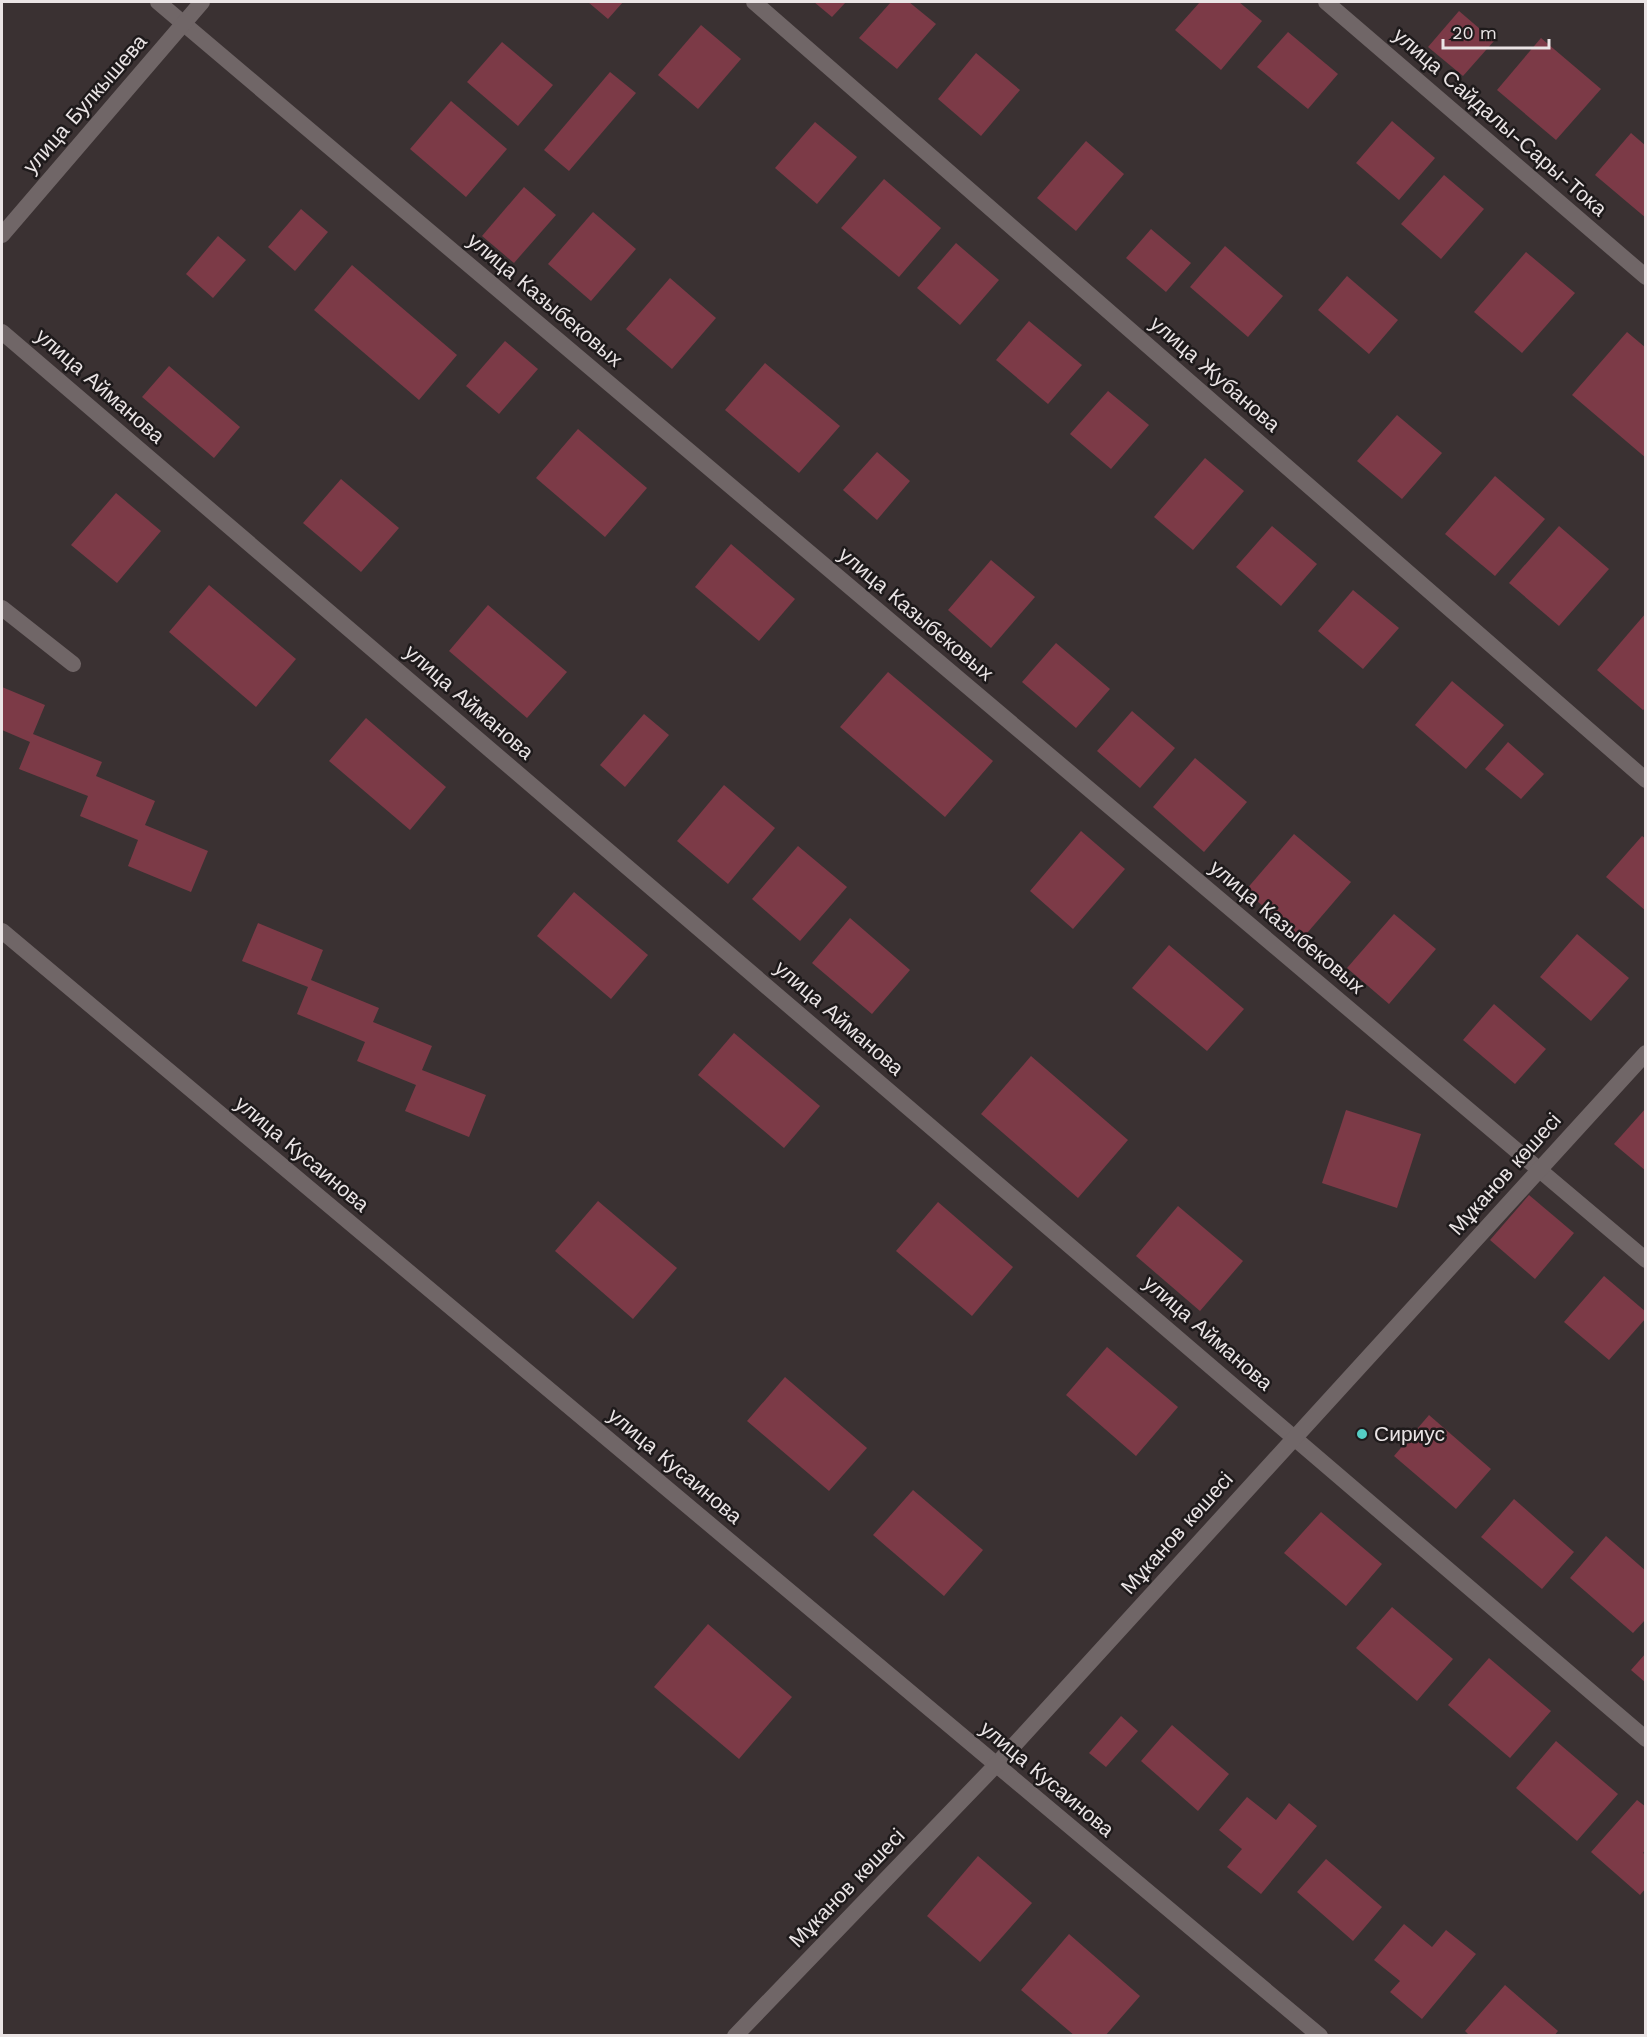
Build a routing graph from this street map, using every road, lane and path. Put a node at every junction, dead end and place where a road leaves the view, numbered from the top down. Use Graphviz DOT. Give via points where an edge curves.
graph roads {
  1 [pos="158,2"];
  2 [pos="202,2"];
  3 [pos="754,2"];
  4 [pos="1326,2"];
  5 [pos="183,23"];
  6 [pos="2,235"];
  7 [pos="1646,277"];
  8 [pos="2,332"];
  9 [pos="2,608"];
  10 [pos="73,664"];
  11 [pos="1646,780"];
  12 [pos="2,931"];
  13 [pos="1646,1053"];
  14 [pos="1539,1170"];
  15 [pos="1646,1260"];
  16 [pos="1295,1437"];
  17 [pos="1646,1739"];
  18 [pos="996,1765"];
  19 [pos="735,2036"];
  20 [pos="1320,2036"];
  1 -- 5 [label="street, улица Казыбековых"];
  2 -- 5 [label="street, улица Булкышева"];
  3 -- 11 [label="street, улица Жубанова"];
  4 -- 7 [label="street, улица Сайдалы-Сары-Тока"];
  5 -- 6 [label="street, улица Булкышева"];
  5 -- 14 [label="street, улица Казыбековых"];
  8 -- 16 [label="street, улица Айманова"];
  9 -- 10 [label="street"];
  12 -- 18 [label="street, улица Кусаинова"];
  13 -- 14 [label="street, Мұканов көшесі"];
  14 -- 15 [label="street, улица Казыбековых"];
  14 -- 16 [label="street, Мұканов көшесі"];
  16 -- 17 [label="street, улица Айманова"];
  16 -- 18 [label="street, Мұканов көшесі"];
  18 -- 19 [label="street, Мұканов көшесі"];
  18 -- 20 [label="street, улица Кусаинова"];
}
